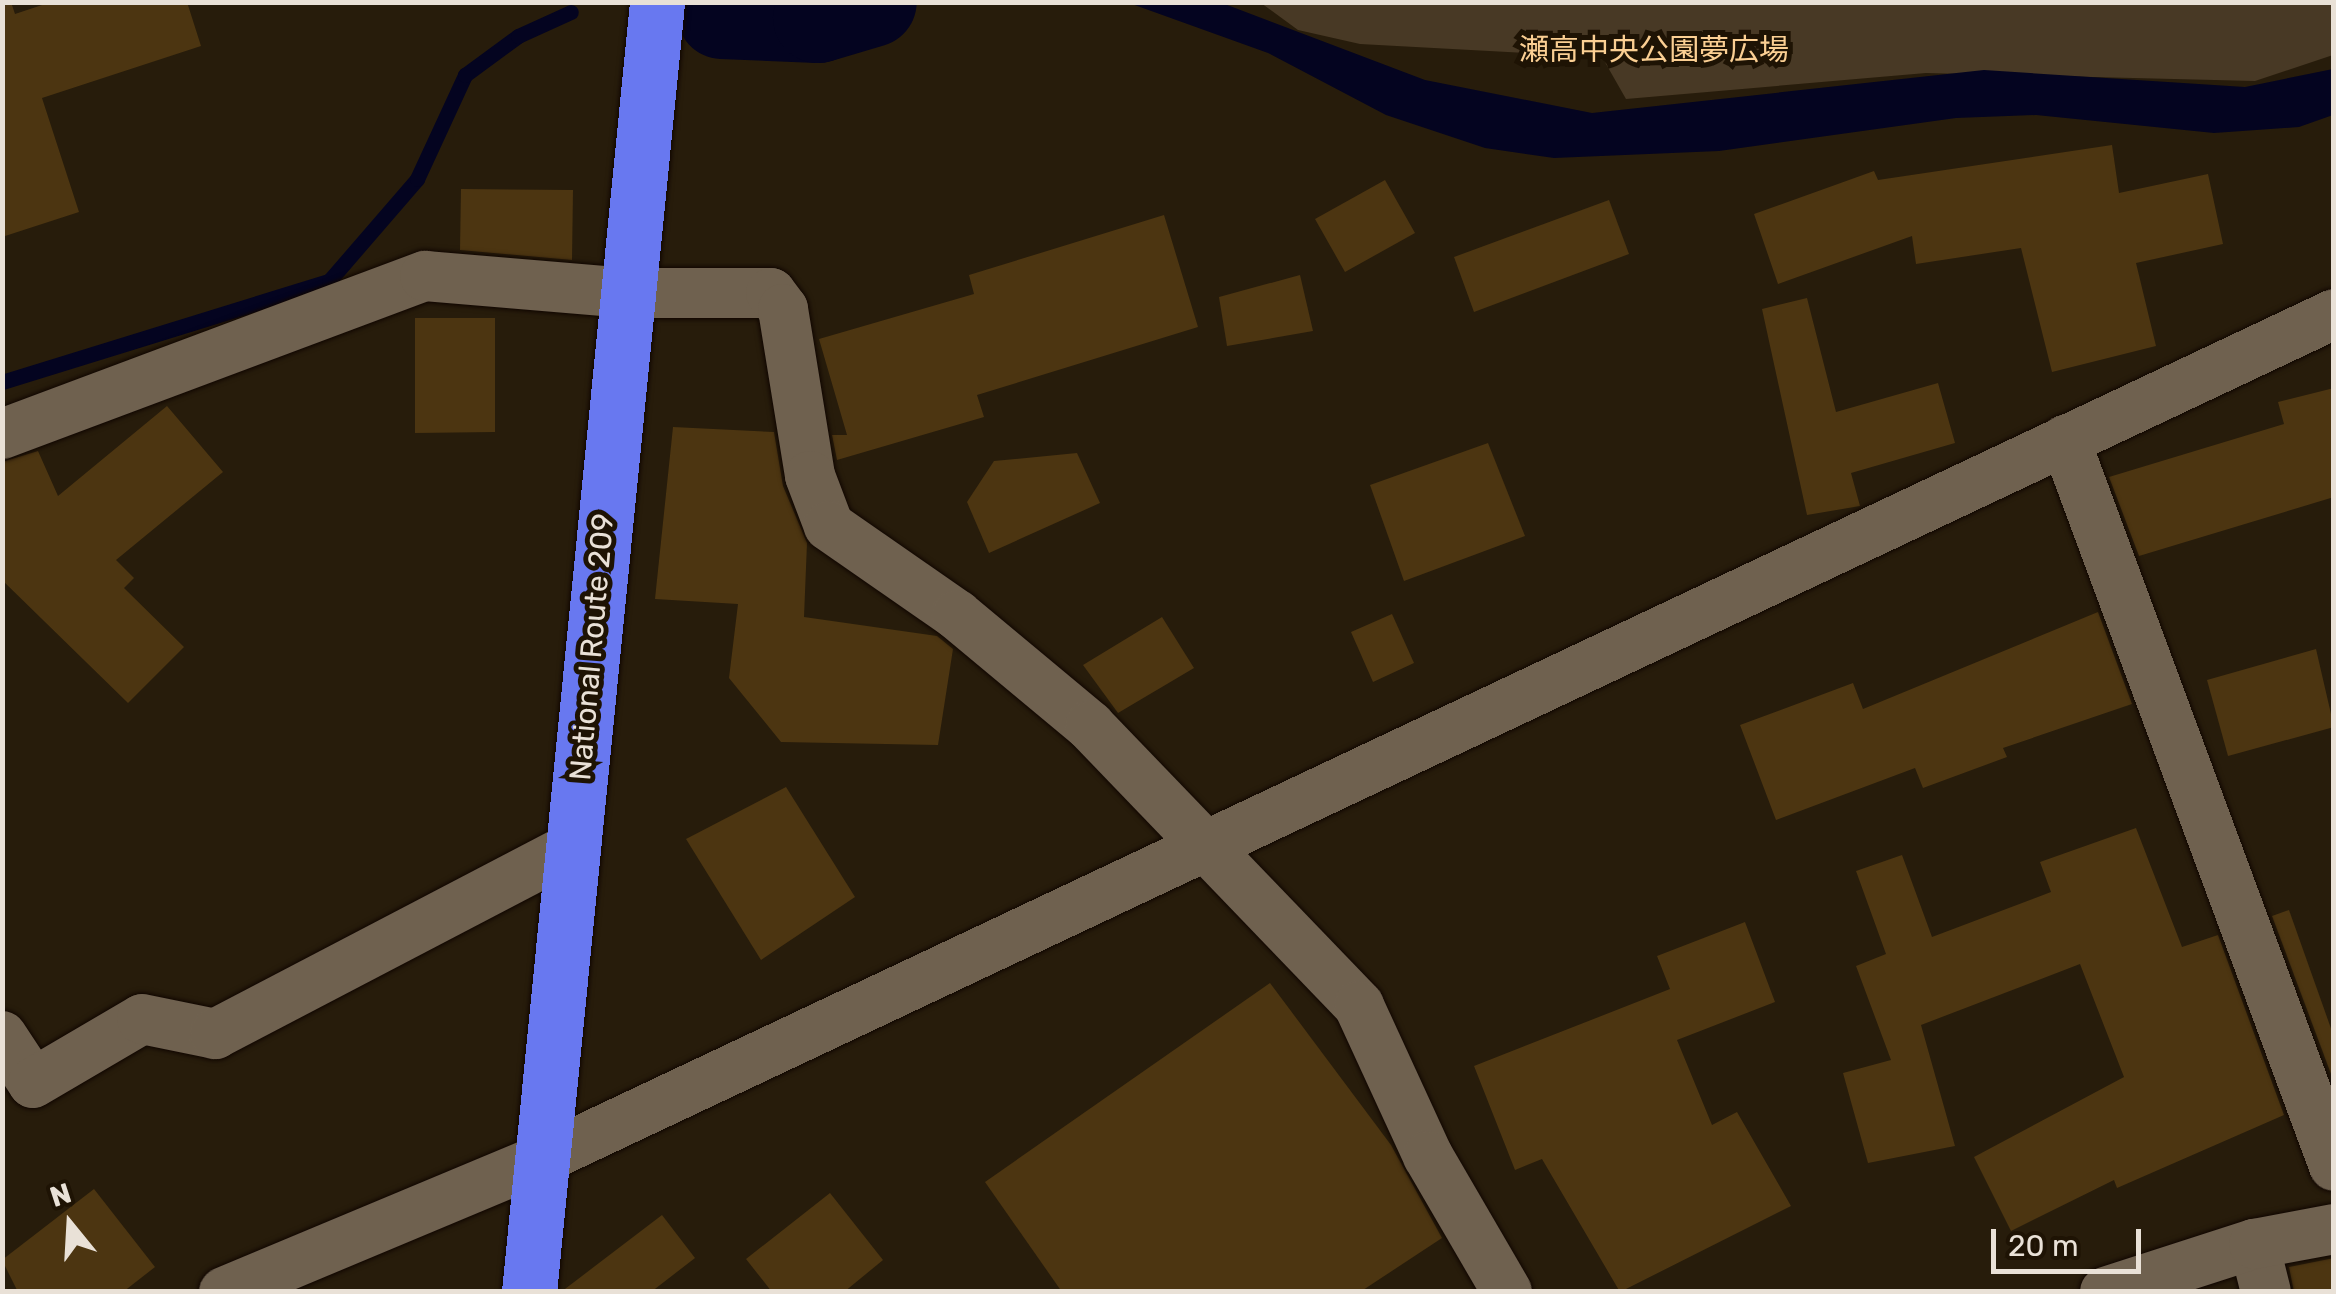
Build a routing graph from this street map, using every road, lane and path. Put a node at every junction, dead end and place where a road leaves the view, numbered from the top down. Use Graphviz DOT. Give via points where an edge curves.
graph roads {
  1 [pos="657,2"];
  2 [pos="627,293"];
  3 [pos="2334,314"];
  4 [pos="2,434"];
  5 [pos="2065,440"];
  6 [pos="574,846"];
  7 [pos="1200,848"];
  8 [pos="2,1036"];
  9 [pos="544,1158"];
  10 [pos="2334,1166"];
  11 [pos="2334,1229"];
  12 [pos="2254,1244"];
  13 [pos="224,1292"];
  14 [pos="529,1292"];
  15 [pos="1508,1292"];
  16 [pos="2105,1292"];
  17 [pos="2266,1292"];
  1 -- 2 [label="highway, National Route 209"];
  2 -- 4 [label="street" via="426,276"];
  2 -- 6 [label="highway, National Route 209"];
  2 -- 7 [label="street" via="771,293 783,308 810,476 829,526 957,615 1090,726"];
  3 -- 5 [label="street"];
  5 -- 7 [label="street"];
  5 -- 10 [label="street"];
  6 -- 8 [label="street" via="215,1034 142,1019 33,1083"];
  6 -- 9 [label="highway, National Route 209"];
  7 -- 9 [label="street"];
  7 -- 15 [label="street" via="1358,1006 1428,1156"];
  9 -- 13 [label="street"];
  9 -- 14 [label="highway, National Route 209"];
  11 -- 12 [label="street"];
  12 -- 16 [label="street"];
  12 -- 17 [label="street"];
}
